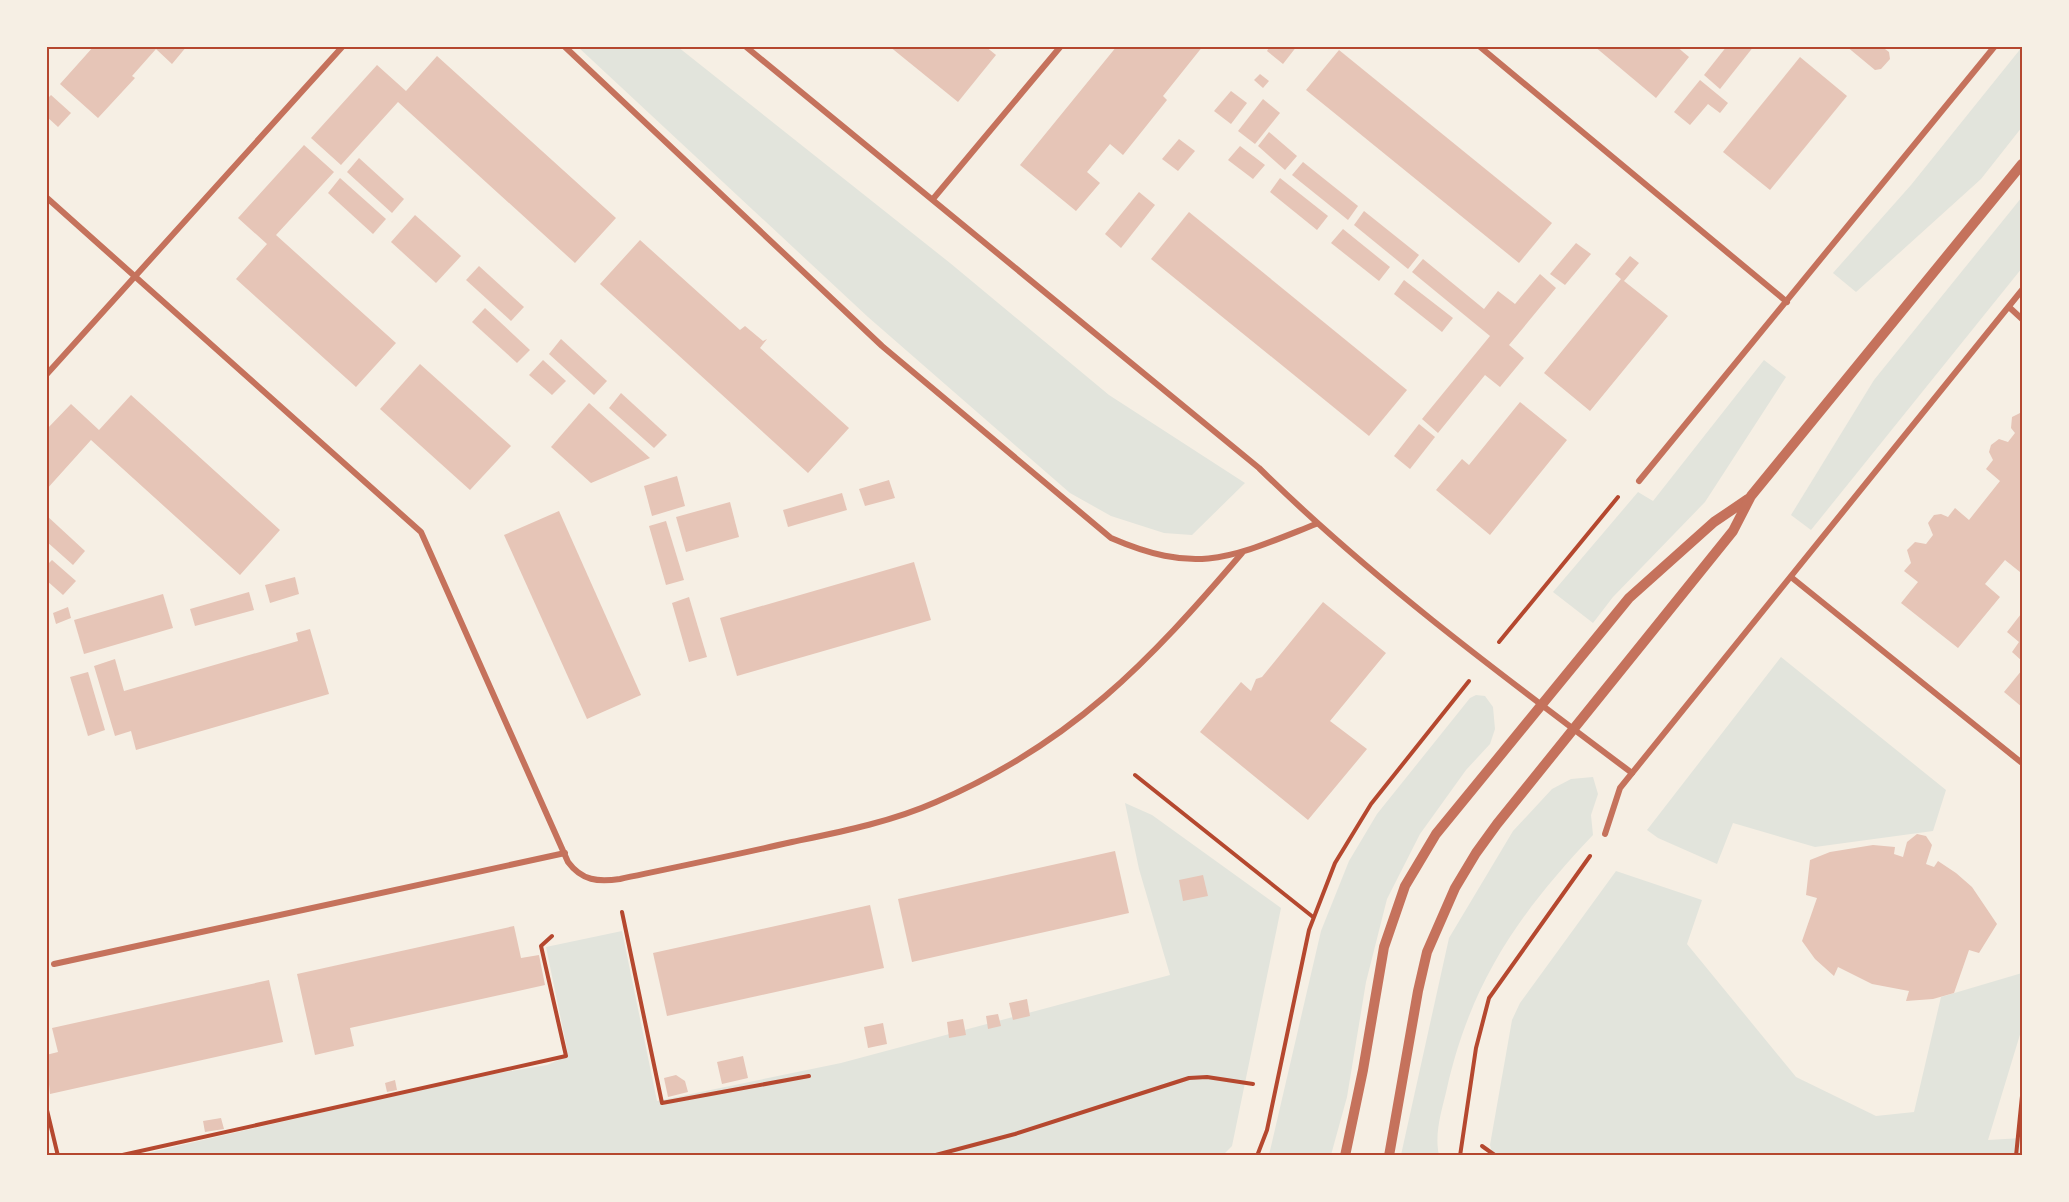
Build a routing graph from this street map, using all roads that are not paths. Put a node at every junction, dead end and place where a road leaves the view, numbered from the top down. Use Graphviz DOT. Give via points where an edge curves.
graph roads {
  1 [pos="343,46"];
  2 [pos="564,46"];
  3 [pos="746,46"];
  4 [pos="1061,46"];
  5 [pos="1479,46"];
  6 [pos="1995,46"];
  7 [pos="2022,164"];
  8 [pos="46,197"];
  9 [pos="933,199"];
  10 [pos="134,278"];
  11 [pos="2022,290"];
  12 [pos="1787,302"];
  13 [pos="2009,307"];
  14 [pos="2022,319"];
  15 [pos="46,375"];
  16 [pos="1639,481"];
  17 [pos="1752,496"];
  18 [pos="1316,524"];
  19 [pos="1242,553"];
  20 [pos="1791,577"];
  21 [pos="1542,705"];
  22 [pos="1574,730"];
  23 [pos="2022,763"];
  24 [pos="1632,773"];
  25 [pos="1605,834"];
  26 [pos="565,854"];
  27 [pos="54,964"];
  28 [pos="1345,1155"];
  29 [pos="1389,1155"];
  1 -- 10 [label="street"];
  2 -- 19 [label="street" via="882,346 1110,538 1152,555 1174,558 1219,559"];
  3 -- 9 [label="street"];
  4 -- 9 [label="street"];
  5 -- 12 [label="street"];
  6 -- 12 [label="street"];
  7 -- 17 [label="street"];
  8 -- 10 [label="street"];
  9 -- 18 [label="street" via="1259,468"];
  10 -- 15 [label="street"];
  10 -- 26 [label="street" via="421,532"];
  11 -- 13 [label="street"];
  12 -- 16 [label="street"];
  13 -- 14 [label="street"];
  13 -- 20 [label="street"];
  17 -- 21 [label="street" via="1714,522 1629,598"];
  17 -- 22 [label="street" via="1733,531"];
  18 -- 19 [label="street"];
  18 -- 21 [label="street"];
  19 -- 26 [label="street" via="1177,629 1076,723 1031,753 936,803 823,836 620,879 601,881 580,876"];
  20 -- 23 [label="street"];
  20 -- 24 [label="street"];
  21 -- 22 [label="street"];
  21 -- 28 [label="street" via="1436,834 1405,886 1384,947"];
  22 -- 24 [label="street"];
  22 -- 29 [label="street" via="1476,853 1438,923 1418,991"];
  24 -- 25 [label="street" via="1620,788"];
  26 -- 27 [label="street"];
}
